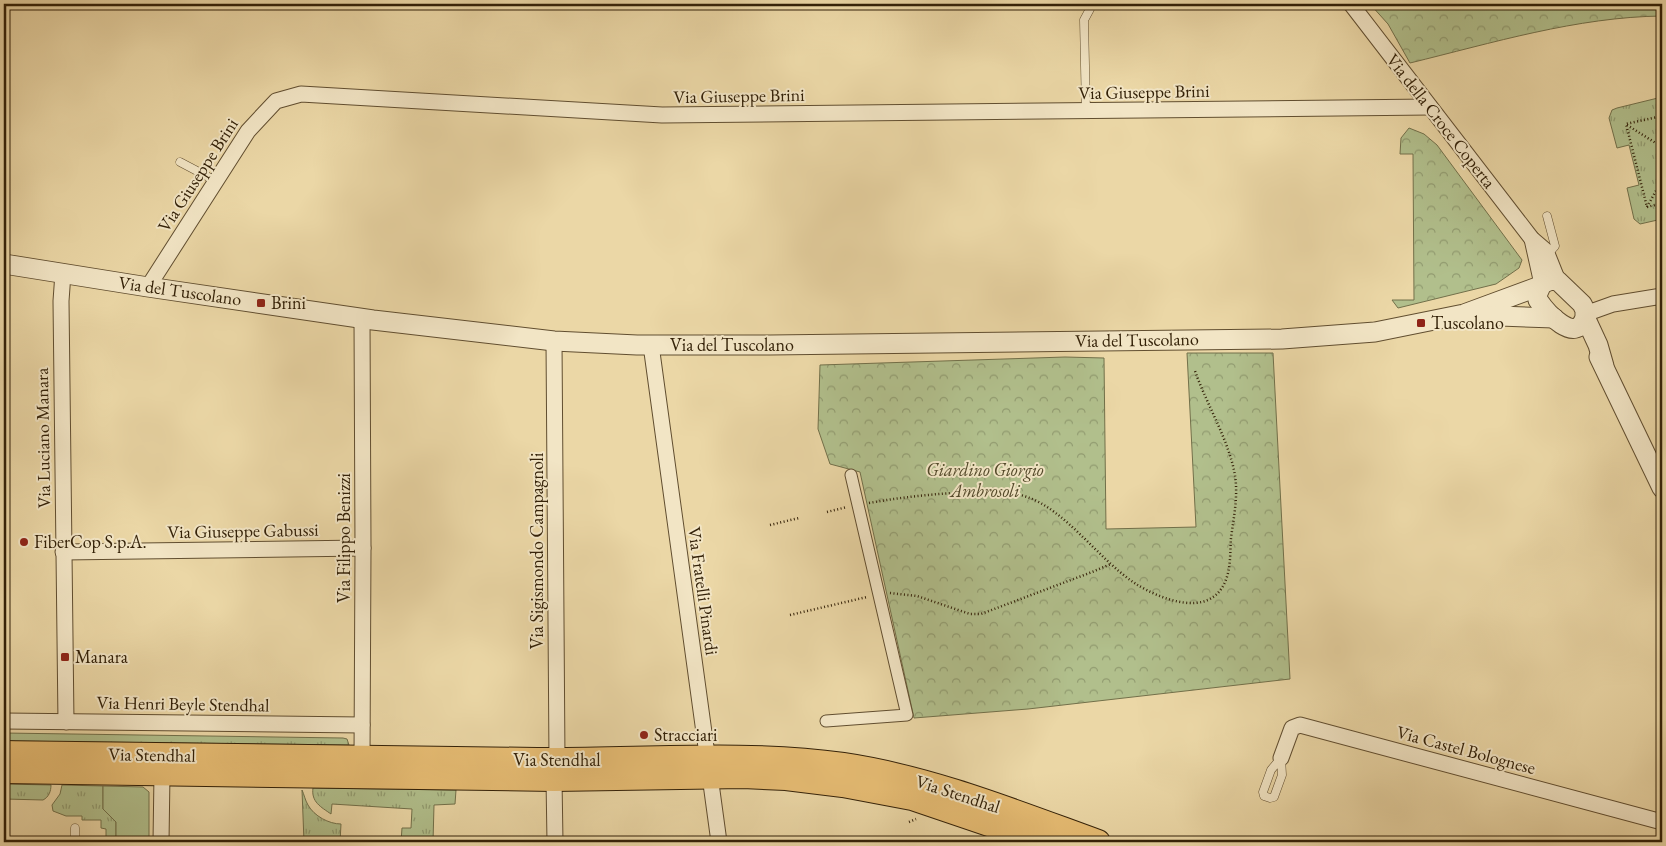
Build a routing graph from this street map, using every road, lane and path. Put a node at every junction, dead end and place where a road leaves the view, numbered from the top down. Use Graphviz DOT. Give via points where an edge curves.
graph roads {
  1 [pos="1090,4"];
  2 [pos="1351,4"];
  3 [pos="1430,107"];
  4 [pos="1086,111"];
  5 [pos="1662,116"];
  6 [pos="1626,124"];
  7 [pos="1662,147"];
  8 [pos="180,162"];
  9 [pos="1662,180"];
  10 [pos="216,181"];
  11 [pos="1662,203"];
  12 [pos="1647,206"];
  13 [pos="1547,216"];
  14 [pos="1532,239"];
  15 [pos="1548,254"];
  16 [pos="4,264"];
  17 [pos="63,273"];
  18 [pos="1547,284"];
  19 [pos="148,287"];
  20 [pos="1662,296"];
  21 [pos="1464,314"];
  22 [pos="1580,315"];
  23 [pos="362,318"];
  24 [pos="1554,318"];
  25 [pos="554,341"];
  26 [pos="651,345"];
  27 [pos="1195,371"];
  28 [pos="851,475"];
  29 [pos="1662,488"];
  30 [pos="858,504"];
  31 [pos="827,512"];
  32 [pos="799,518"];
  33 [pos="770,525"];
  34 [pos="363,548"];
  35 [pos="63,552"];
  36 [pos="1111,564"];
  37 [pos="879,594"];
  38 [pos="790,615"];
  39 [pos="4,721"];
  40 [pos="826,721"];
  41 [pos="66,722"];
  42 [pos="362,725"];
  43 [pos="4,753"];
  44 [pos="362,758"];
  45 [pos="1281,758"];
  46 [pos="709,767"];
  47 [pos="555,770"];
  48 [pos="4,772"];
  49 [pos="162,774"];
  50 [pos="1662,822"];
  51 [pos="75,828"];
  52 [pos="719,841"];
  53 [pos="75,842"];
  54 [pos="161,842"];
  55 [pos="555,842"];
  56 [pos="699,842"];
  57 [pos="1042,842"];
  58 [pos="1098,842"];
  1 -- 4 [label="lane" via="1084,20"];
  2 -- 3 [label="street, Via della Croce Coperta"];
  3 -- 4 [label="street, Via Giuseppe Brini"];
  3 -- 14 [label="street, Via della Croce Coperta"];
  4 -- 10 [label="street, Via Giuseppe Brini" via="662,115 301,94 276,101 248,131"];
  5 -- 6 [label="path"];
  6 -- 7 [label="path"];
  6 -- 12 [label="path"];
  8 -- 10 [label="lane"];
  9 -- 12 [label="path"];
  10 -- 19 [label="street, Via Giuseppe Brini"];
  11 -- 12 [label="path"];
  13 -- 15 [label="lane, Via della Croce Coperta" via="1555,246"];
  14 -- 15 [label="street, Via della Croce Coperta"];
  14 -- 18 [label="street, Via della Croce Coperta"];
  15 -- 18 [label="street, Via della Croce Coperta"];
  16 -- 17 [label="street, Via del Tuscolano"];
  17 -- 19 [label="street, Via del Tuscolano"];
  17 -- 35 [label="street, Via Luciano Manara"];
  18 -- 21 [label="street, Via del Tuscolano"];
  18 -- 22 [label="street, Via della Croce Coperta"];
  18 -- 24 [label="street, Via della Croce Coperta" via="1537,295 1538,300"];
  19 -- 23 [label="street, Via del Tuscolano"];
  20 -- 22 [label="street" via="1613,304"];
  21 -- 24 [label="street, Via del Tuscolano"];
  21 -- 26 [label="street, Via del Tuscolano" via="1375,332 1282,338"];
  22 -- 24 [label="street, Via della Croce Coperta" via="1563,326"];
  22 -- 29 [label="street, Via della Croce Coperta" via="1598,345 1604,366"];
  23 -- 25 [label="street, Via del Tuscolano"];
  23 -- 34 [label="street, Via Filippo Benizzi"];
  25 -- 26 [label="street, Via del Tuscolano"];
  25 -- 47 [label="street, Via Sigismondo Campagnoli"];
  26 -- 46 [label="street, Via Fratelli Pinardi"];
  27 -- 36 [label="path" via="1234,470 1236,506 1226,582 1217,594 1203,602 1182,603 1136,584"];
  28 -- 30 [label="street"];
  30 -- 31 [label="path"];
  30 -- 36 [label="path" via="931,494 1007,491 1048,507"];
  30 -- 37 [label="street"];
  32 -- 33 [label="path"];
  34 -- 35 [label="street, Via Giuseppe Gabussi"];
  34 -- 42 [label="street, Via Filippo Benizzi"];
  35 -- 41 [label="street, Via Luciano Manara"];
  36 -- 37 [label="path" via="982,614 970,614 917,596"];
  37 -- 38 [label="path"];
  37 -- 40 [label="street" via="908,714"];
  39 -- 41 [label="street, Via Henri Beyle Stendhal"];
  41 -- 42 [label="street, Via Henri Beyle Stendhal"];
  42 -- 44 [label="street, Via Filippo Benizzi"];
  43 -- 44 [label="main road, Via Stendhal"];
  44 -- 47 [label="main road, Via Stendhal"];
  45 -- 45 [label="lane" via="1271,770 1264,796 1274,797 1282,775"];
  45 -- 50 [label="street, Via Castel Bolognese" via="1292,728 1300,725"];
  46 -- 47 [label="main road, Via Stendhal"];
  46 -- 52 [label="street, Via Fratelli Pinardi"];
  46 -- 57 [label="main road, Via Stendhal" via="743,776 810,780 891,793"];
  46 -- 58 [label="main road, Via Stendhal" via="804,761 894,775 966,796"];
  47 -- 49 [label="main road, Via Stendhal"];
  47 -- 55 [label="street, Via Sigismondo Campagnoli"];
  48 -- 49 [label="main road, Via Stendhal"];
  49 -- 54 [label="street"];
  51 -- 53 [label="lane"];
  52 -- 56 [label="lane"];
}
